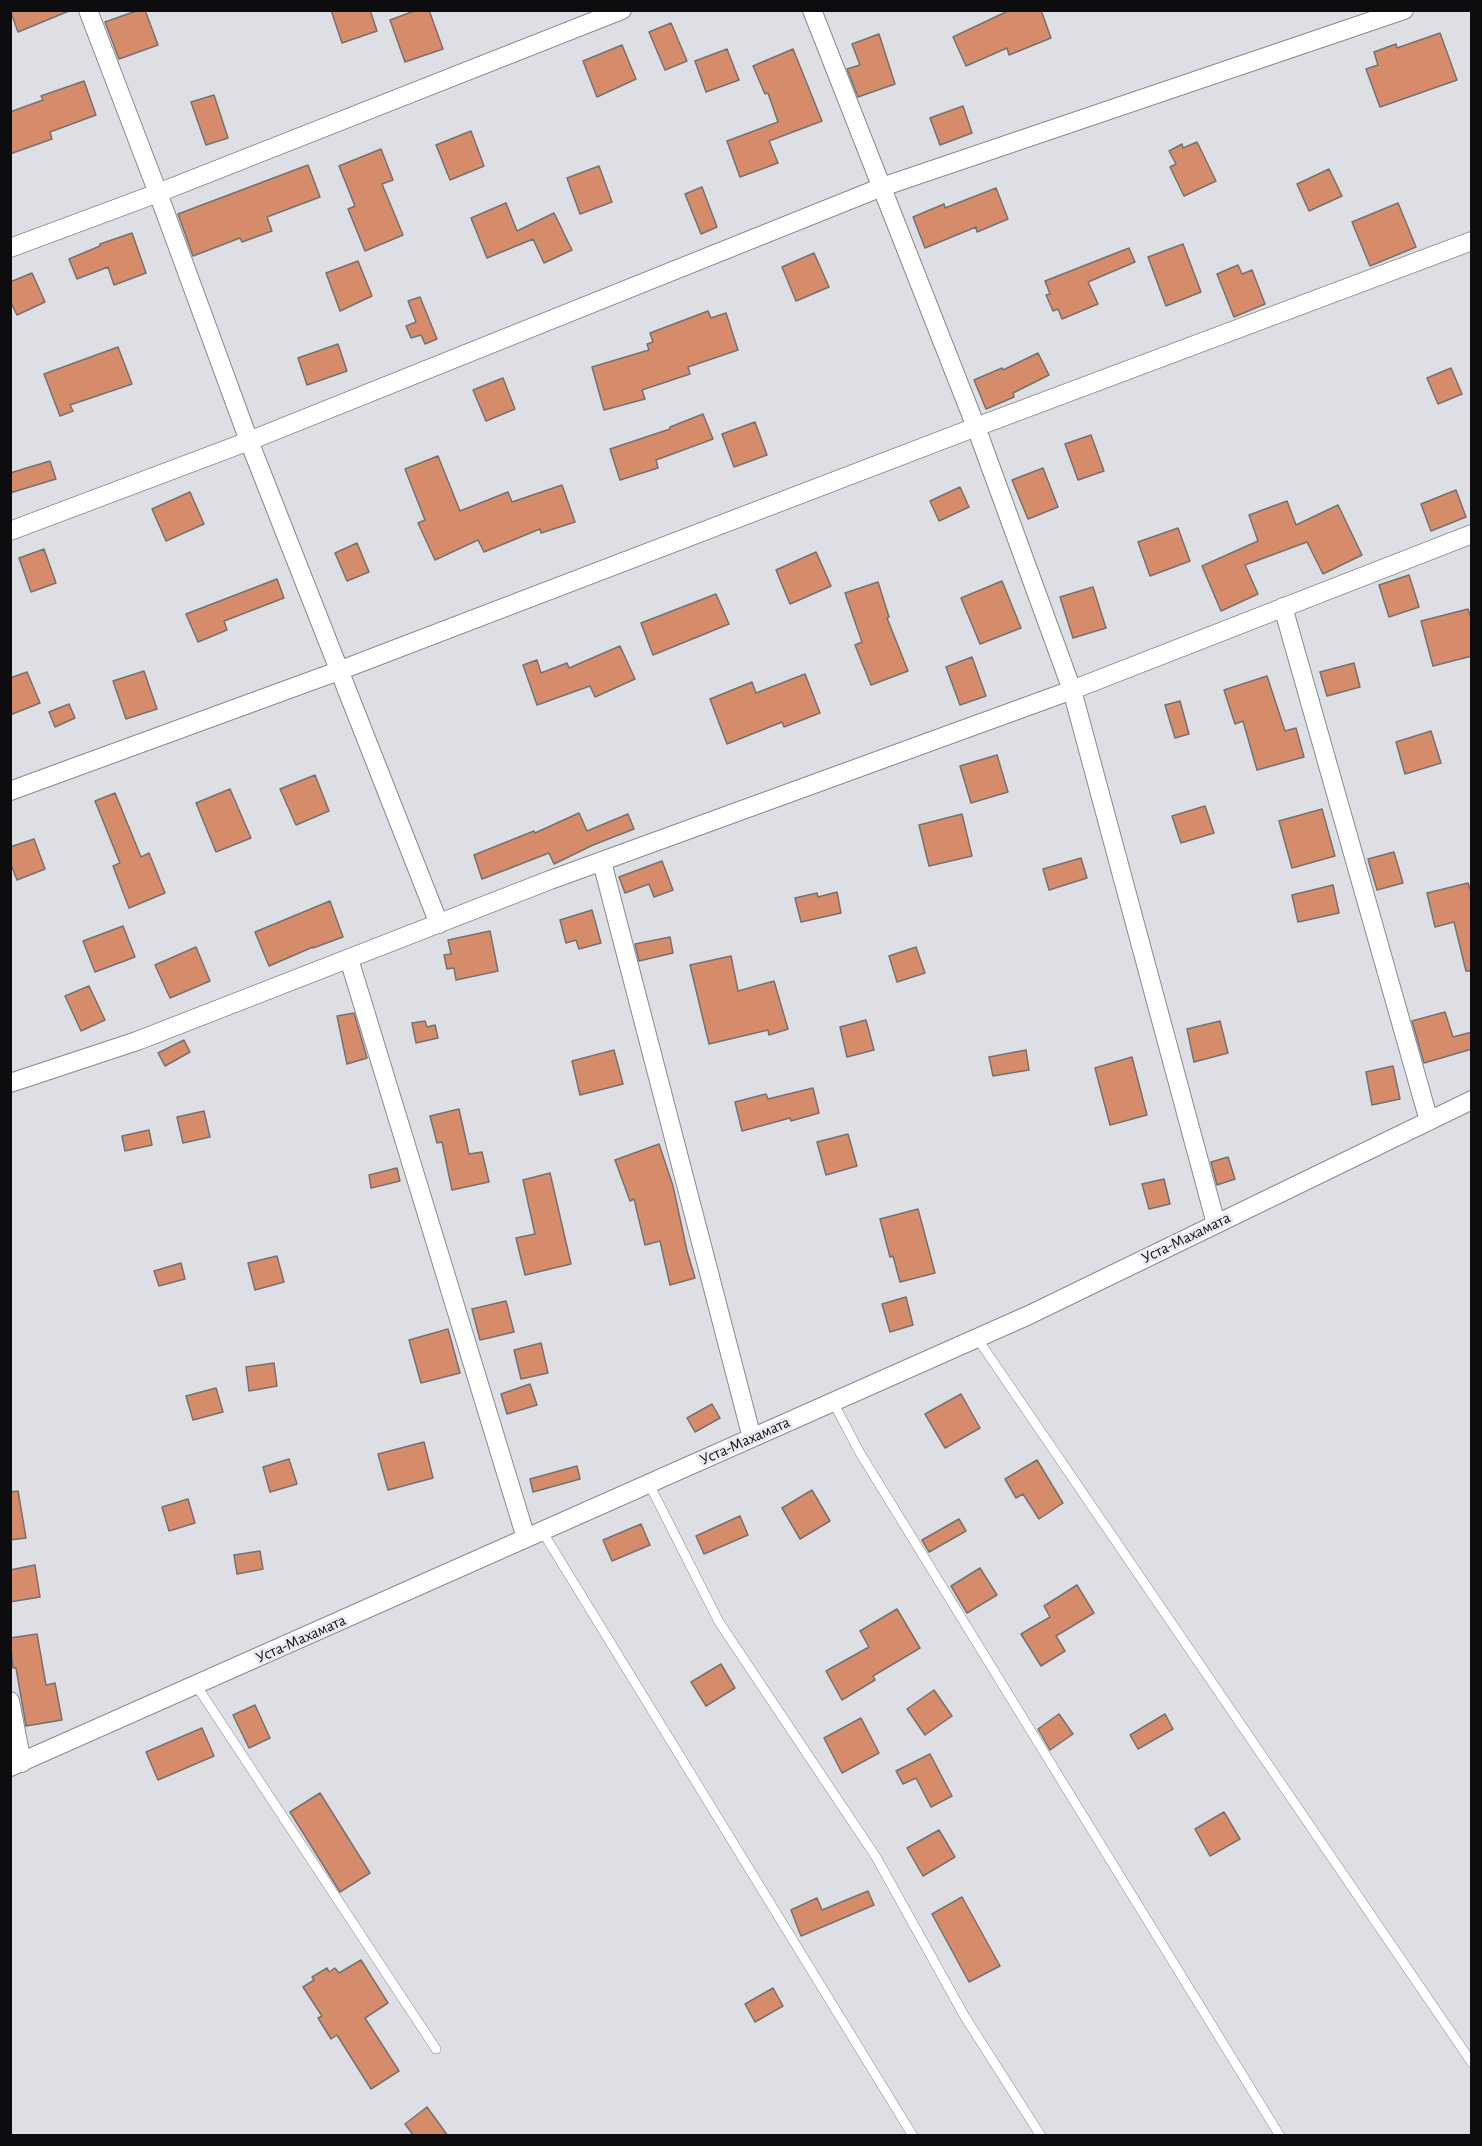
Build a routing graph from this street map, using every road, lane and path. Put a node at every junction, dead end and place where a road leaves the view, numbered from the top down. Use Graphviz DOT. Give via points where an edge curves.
graph roads {
  1 [pos="88,10"];
  2 [pos="622,10"];
  3 [pos="812,10"];
  4 [pos="1404,10"];
  5 [pos="882,187"];
  6 [pos="158,193"];
  7 [pos="1472,241"];
  8 [pos="10,248"];
  9 [pos="976,427"];
  10 [pos="249,441"];
  11 [pos="10,531"];
  12 [pos="1472,534"];
  13 [pos="1283,608"];
  14 [pos="341,670"];
  15 [pos="1072,690"];
  16 [pos="10,791"];
  17 [pos="602,862"];
  18 [pos="439,924"];
  19 [pos="349,959"];
  20 [pos="10,1083"];
  21 [pos="1472,1100"];
  22 [pos="1429,1121"];
  23 [pos="1215,1224"];
  24 [pos="977,1338"];
  25 [pos="832,1402"];
  26 [pos="752,1438"];
  27 [pos="649,1484"];
  28 [pos="534,1535"];
  29 [pos="196,1685"];
  30 [pos="10,1701"];
  31 [pos="16,1765"];
  32 [pos="436,2049"];
  33 [pos="1472,2063"];
  34 [pos="913,2136"];
  35 [pos="1041,2136"];
  36 [pos="1280,2136"];
  1 -- 6 [label="street"];
  2 -- 6 [label="street"];
  3 -- 5 [label="street"];
  4 -- 5 [label="street"];
  5 -- 9 [label="street"];
  5 -- 10 [label="street"];
  6 -- 8 [label="street"];
  6 -- 10 [label="street"];
  7 -- 9 [label="street"];
  9 -- 14 [label="street"];
  9 -- 15 [label="street"];
  10 -- 11 [label="street"];
  10 -- 14 [label="street"];
  12 -- 13 [label="street"];
  13 -- 15 [label="street"];
  13 -- 22 [label="street"];
  14 -- 16 [label="street"];
  14 -- 18 [label="street"];
  15 -- 17 [label="street"];
  15 -- 23 [label="street"];
  17 -- 18 [label="street"];
  17 -- 26 [label="street"];
  18 -- 19 [label="street"];
  19 -- 20 [label="street" via="137,1041"];
  19 -- 28 [label="street"];
  21 -- 22 [label="street, Уста-Махамата"];
  22 -- 23 [label="street, Уста-Махамата"];
  23 -- 24 [label="street, Уста-Махамата"];
  24 -- 25 [label="street, Уста-Махамата"];
  24 -- 33 [label="lane"];
  25 -- 26 [label="street, Уста-Махамата"];
  25 -- 36 [label="lane"];
  26 -- 27 [label="street, Уста-Махамата"];
  27 -- 28 [label="street, Уста-Махамата"];
  27 -- 35 [label="lane" via="719,1622 876,1857 965,2017"];
  28 -- 29 [label="street, Уста-Махамата"];
  28 -- 34 [label="lane"];
  29 -- 31 [label="street, Уста-Махамата"];
  29 -- 32 [label="lane"];
  30 -- 31 [label="street"];
}
